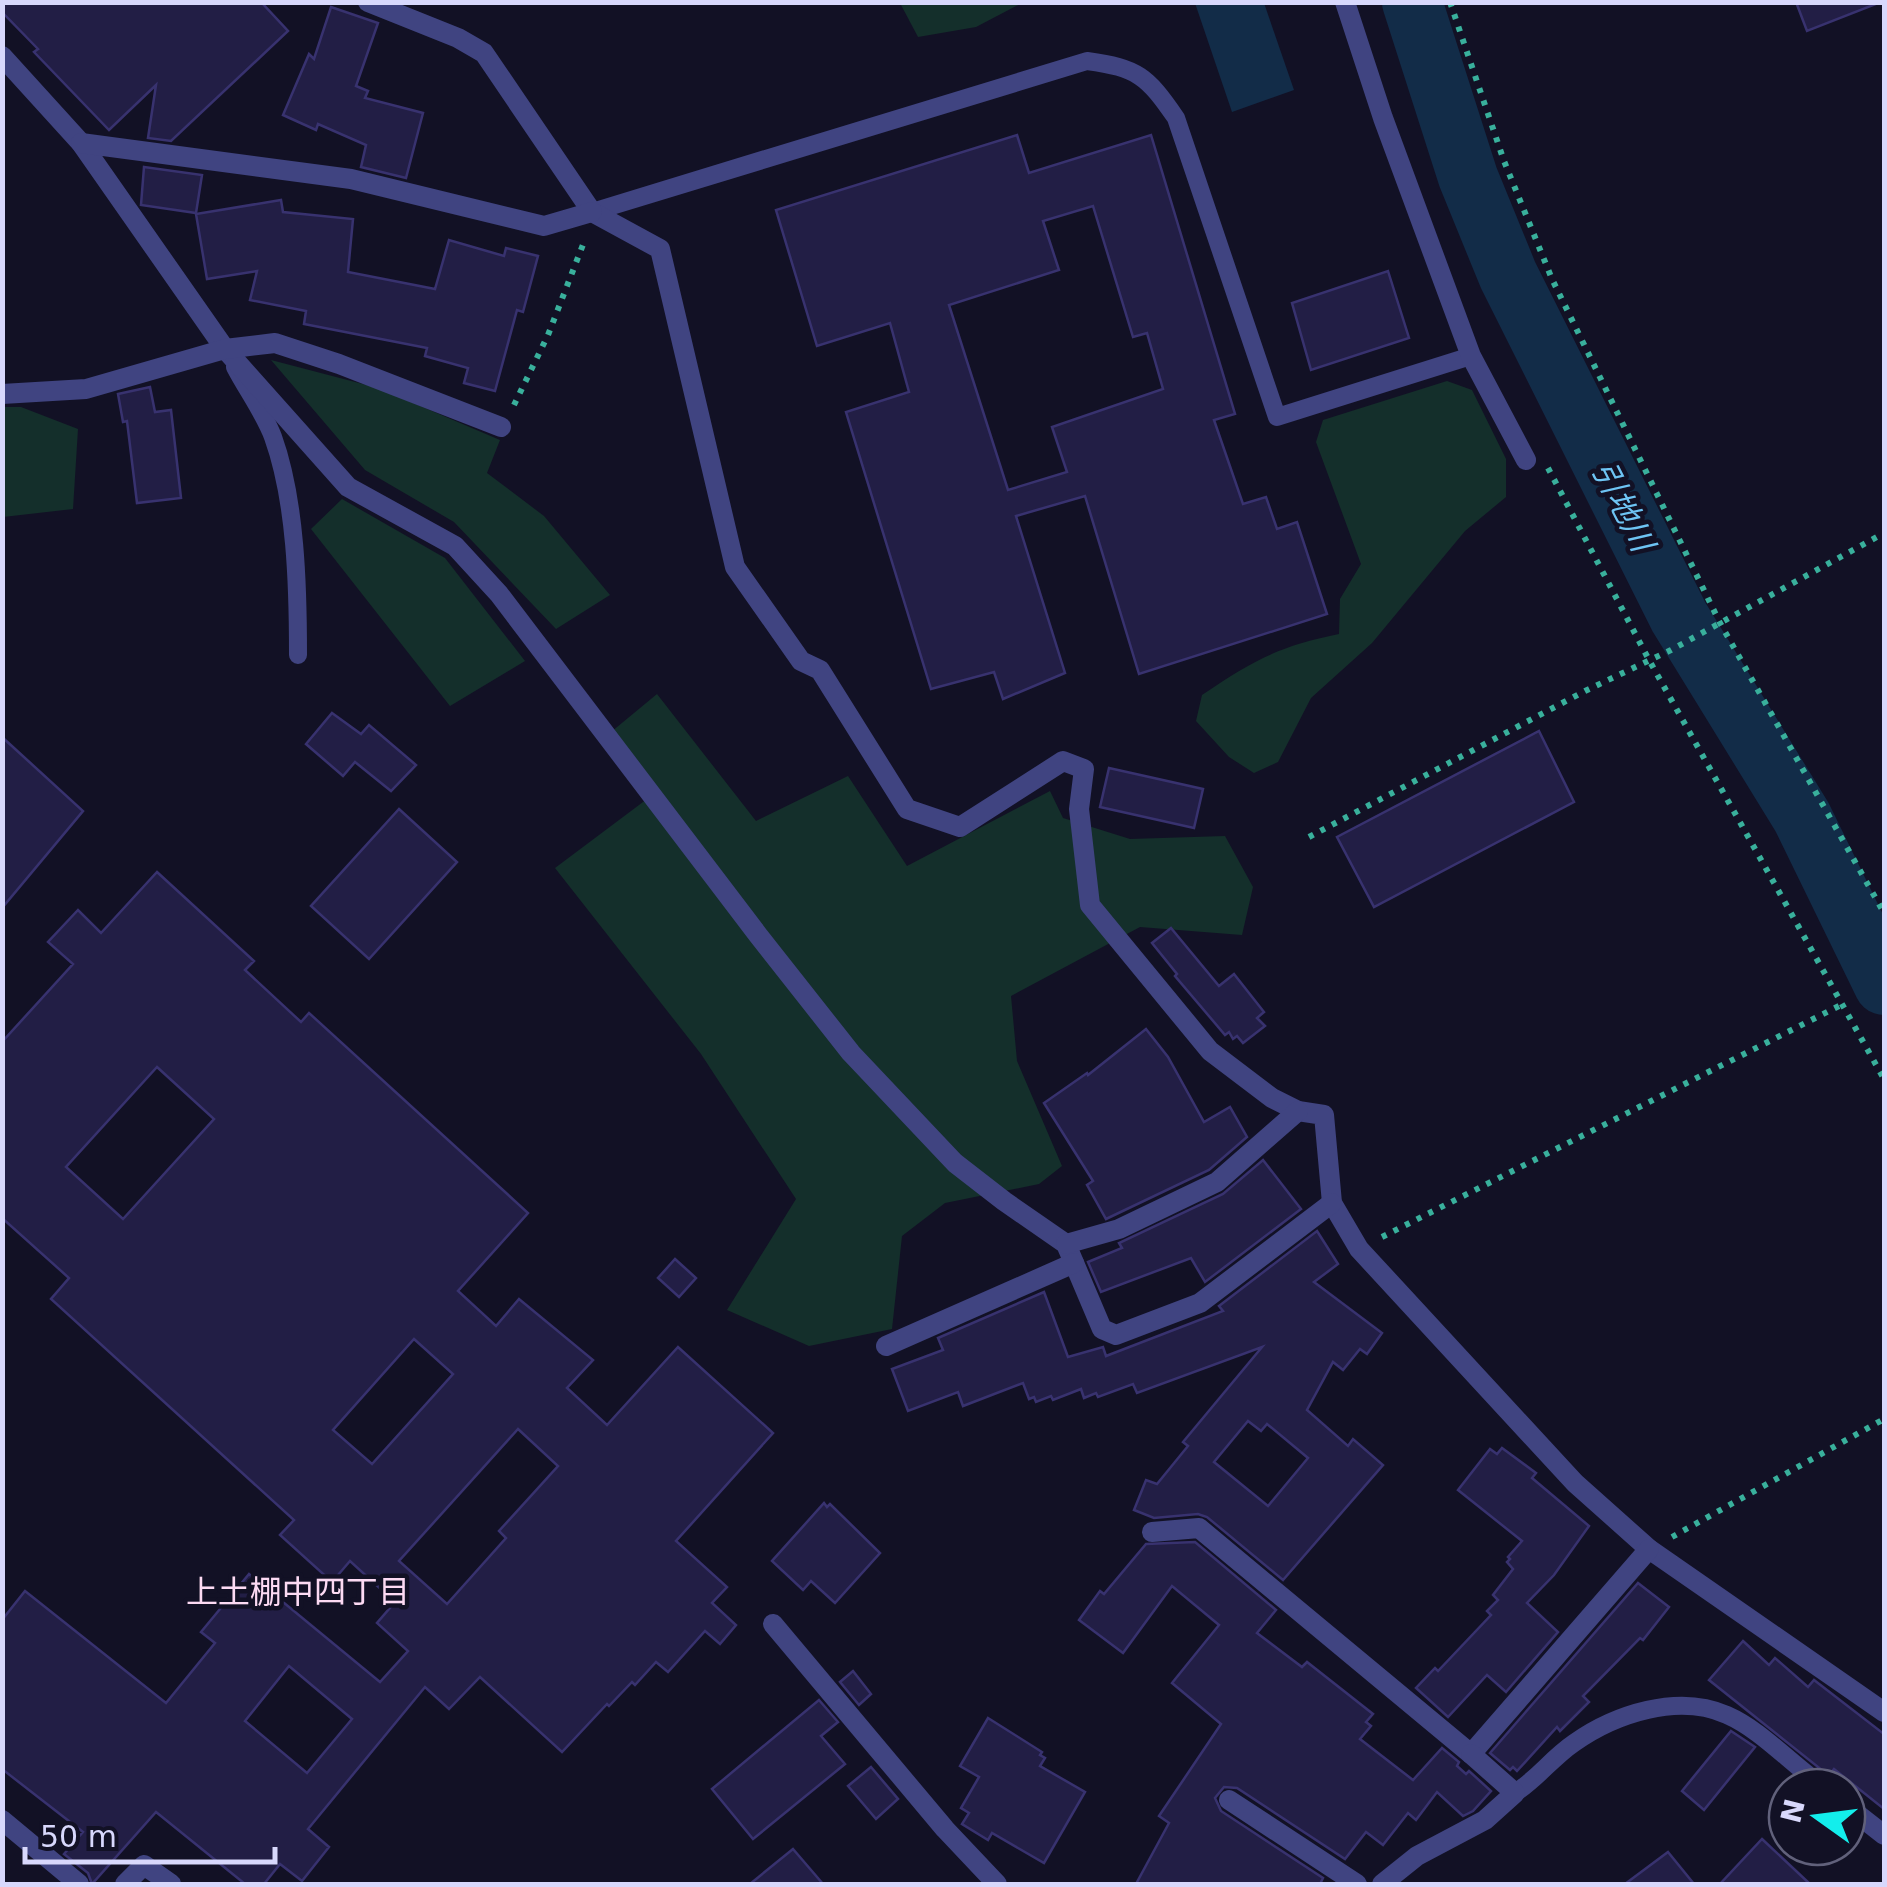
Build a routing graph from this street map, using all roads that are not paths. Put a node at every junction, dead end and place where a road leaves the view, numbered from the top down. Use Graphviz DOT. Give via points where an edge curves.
graph roads {
  1 [pos="368,2"];
  2 [pos="1345,2"];
  3 [pos="2,56"];
  4 [pos="81,144"];
  5 [pos="592,212"];
  6 [pos="226,350"];
  7 [pos="1471,356"];
  8 [pos="2,394"];
  9 [pos="501,426"];
  10 [pos="1526,460"];
  11 [pos="298,655"];
  12 [pos="1298,1111"];
  13 [pos="1332,1204"];
  14 [pos="1070,1253"];
  15 [pos="886,1346"];
  16 [pos="1152,1532"];
  17 [pos="1649,1550"];
  18 [pos="774,1624"];
  19 [pos="1884,1712"];
  20 [pos="1470,1754"];
  21 [pos="1798,1767"];
  22 [pos="1515,1794"];
  23 [pos="1229,1800"];
  24 [pos="2,1820"];
  25 [pos="79,1884"];
  26 [pos="125,1884"];
  27 [pos="171,1884"];
  28 [pos="997,1884"];
  29 [pos="1357,1884"];
  30 [pos="1382,1884"];
  1 -- 5 [label="street" via="484,52"];
  2 -- 7 [label="street"];
  3 -- 4 [label="street"];
  4 -- 5 [label="street" via="350,179 544,226"];
  4 -- 6 [label="street"];
  5 -- 7 [label="lane" via="1087,61 1125,66 1154,86 1176,118 1277,417"];
  5 -- 12 [label="street" via="660,250 735,567 801,661 820,670 907,809 960,827 1063,761 1084,769 1079,809 1090,905 1210,1050"];
  6 -- 8 [label="street" via="86,389"];
  6 -- 9 [label="street" via="275,344"];
  6 -- 11 [label="lane" via="272,436 298,576"];
  6 -- 14 [label="street" via="348,487 455,546 852,1053 956,1162"];
  7 -- 10 [label="street"];
  12 -- 13 [label="street" via="1324,1115"];
  12 -- 14 [label="street" via="1217,1182"];
  13 -- 14 [label="street" via="1200,1303 1116,1334 1102,1329"];
  13 -- 17 [label="street" via="1358,1249 1575,1483"];
  14 -- 15 [label="street"];
  16 -- 20 [label="street" via="1199,1528"];
  17 -- 19 [label="street"];
  17 -- 20 [label="street"];
  18 -- 28 [label="street"];
  20 -- 22 [label="street"];
  21 -- 22 [label="lane" via="1728,1715 1687,1705 1594,1730"];
  22 -- 30 [label="street"];
  23 -- 29 [label="street"];
  24 -- 25 [label="street"];
  26 -- 27 [label="street" via="144,1865"];
}
